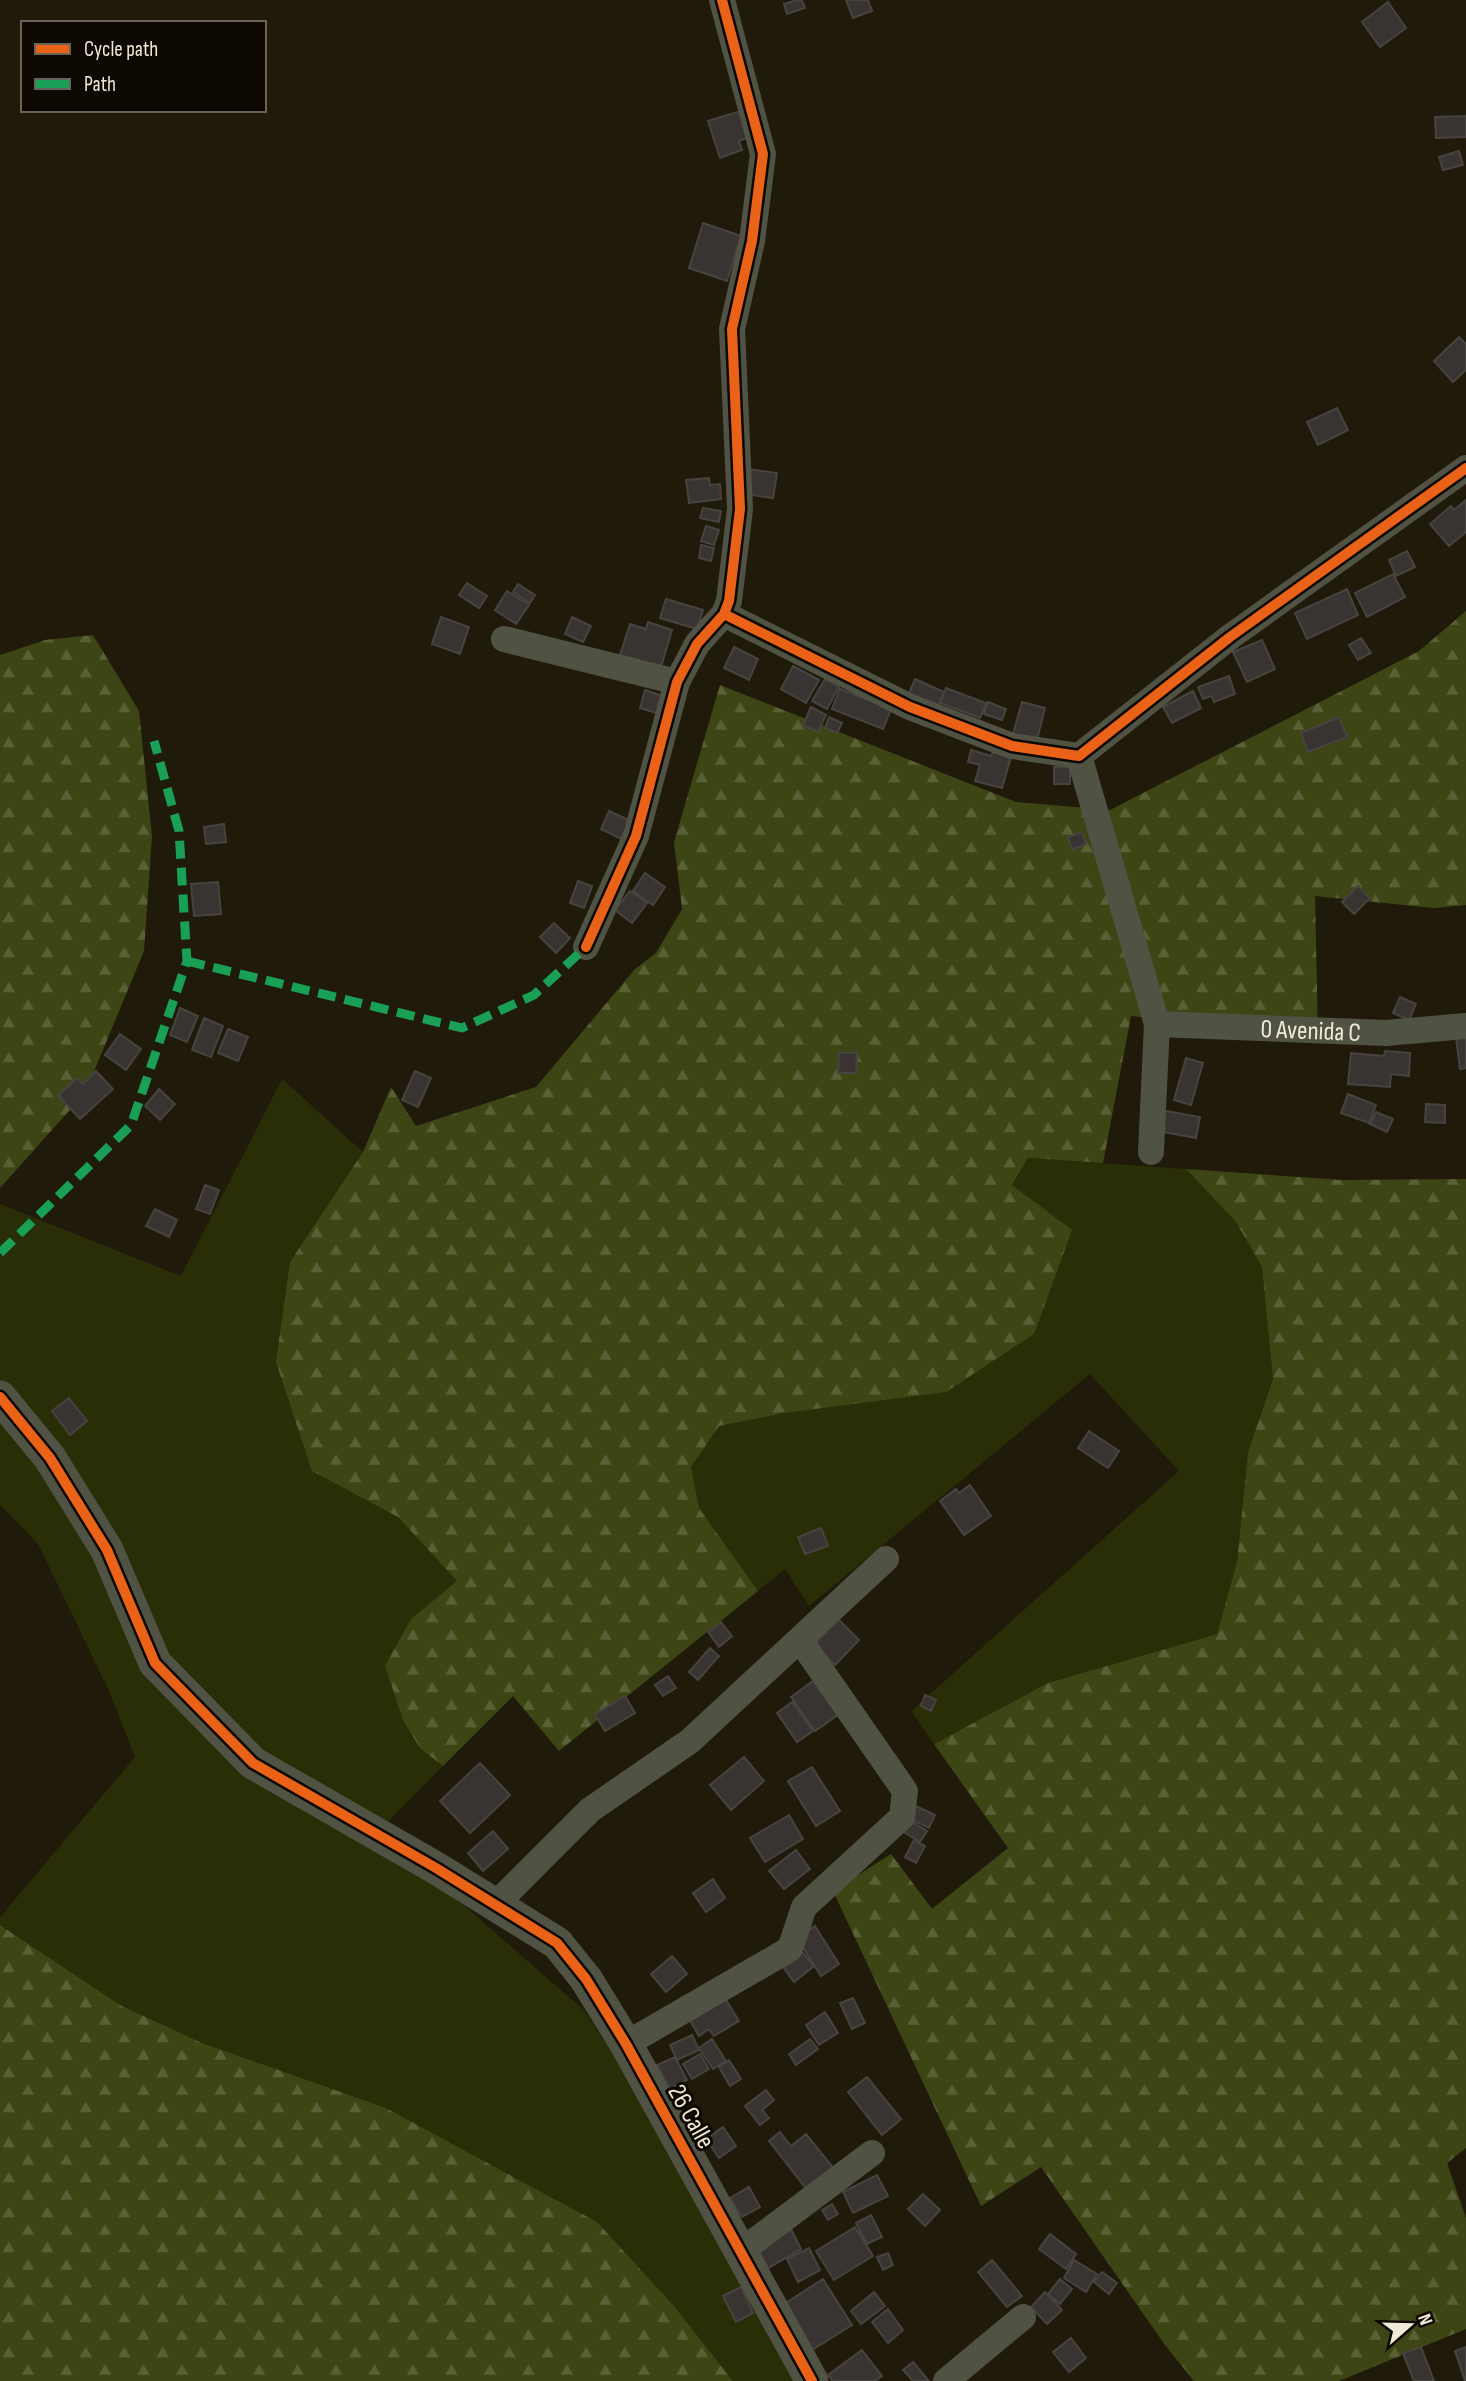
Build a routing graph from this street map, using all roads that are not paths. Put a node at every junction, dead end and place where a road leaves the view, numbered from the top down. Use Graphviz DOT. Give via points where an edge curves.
graph roads {
  1 [pos="723,0"];
  2 [pos="1466,467"];
  3 [pos="724,614"];
  4 [pos="504,639"];
  5 [pos="677,682"];
  6 [pos="1079,756"];
  7 [pos="586,947"];
  8 [pos="1157,1024"];
  9 [pos="1466,1026"];
  10 [pos="1151,1152"];
  11 [pos="0,1397"];
  12 [pos="886,1559"];
  13 [pos="800,1640"];
  14 [pos="495,1905"];
  15 [pos="625,2044"];
  16 [pos="872,2153"];
  17 [pos="740,2252"];
  18 [pos="1023,2317"];
  19 [pos="812,2381"];
  20 [pos="946,2381"];
  1 -- 3 [label="street" via="763,154 751,242 732,329 740,509"];
  2 -- 6 [label="street" via="1230,637"];
  3 -- 5 [label="street" via="698,644"];
  3 -- 6 [label="street" via="909,706 1012,746"];
  4 -- 5 [label="street"];
  5 -- 7 [label="street" via="636,836"];
  6 -- 8 [label="street"];
  8 -- 9 [label="street, 0 Avenida C" via="1386,1033"];
  8 -- 10 [label="street"];
  11 -- 14 [label="street, 26 Calle" via="50,1458 107,1550 155,1663 253,1763"];
  12 -- 13 [label="street"];
  13 -- 14 [label="street" via="690,1741 590,1810"];
  13 -- 15 [label="street" via="905,1791 902,1817 804,1907 790,1949"];
  14 -- 15 [label="street, 26 Calle" via="557,1943 586,1979"];
  15 -- 17 [label="street, 26 Calle"];
  16 -- 17 [label="street"];
  17 -- 19 [label="street, 26 Calle"];
  18 -- 20 [label="street"];
}
